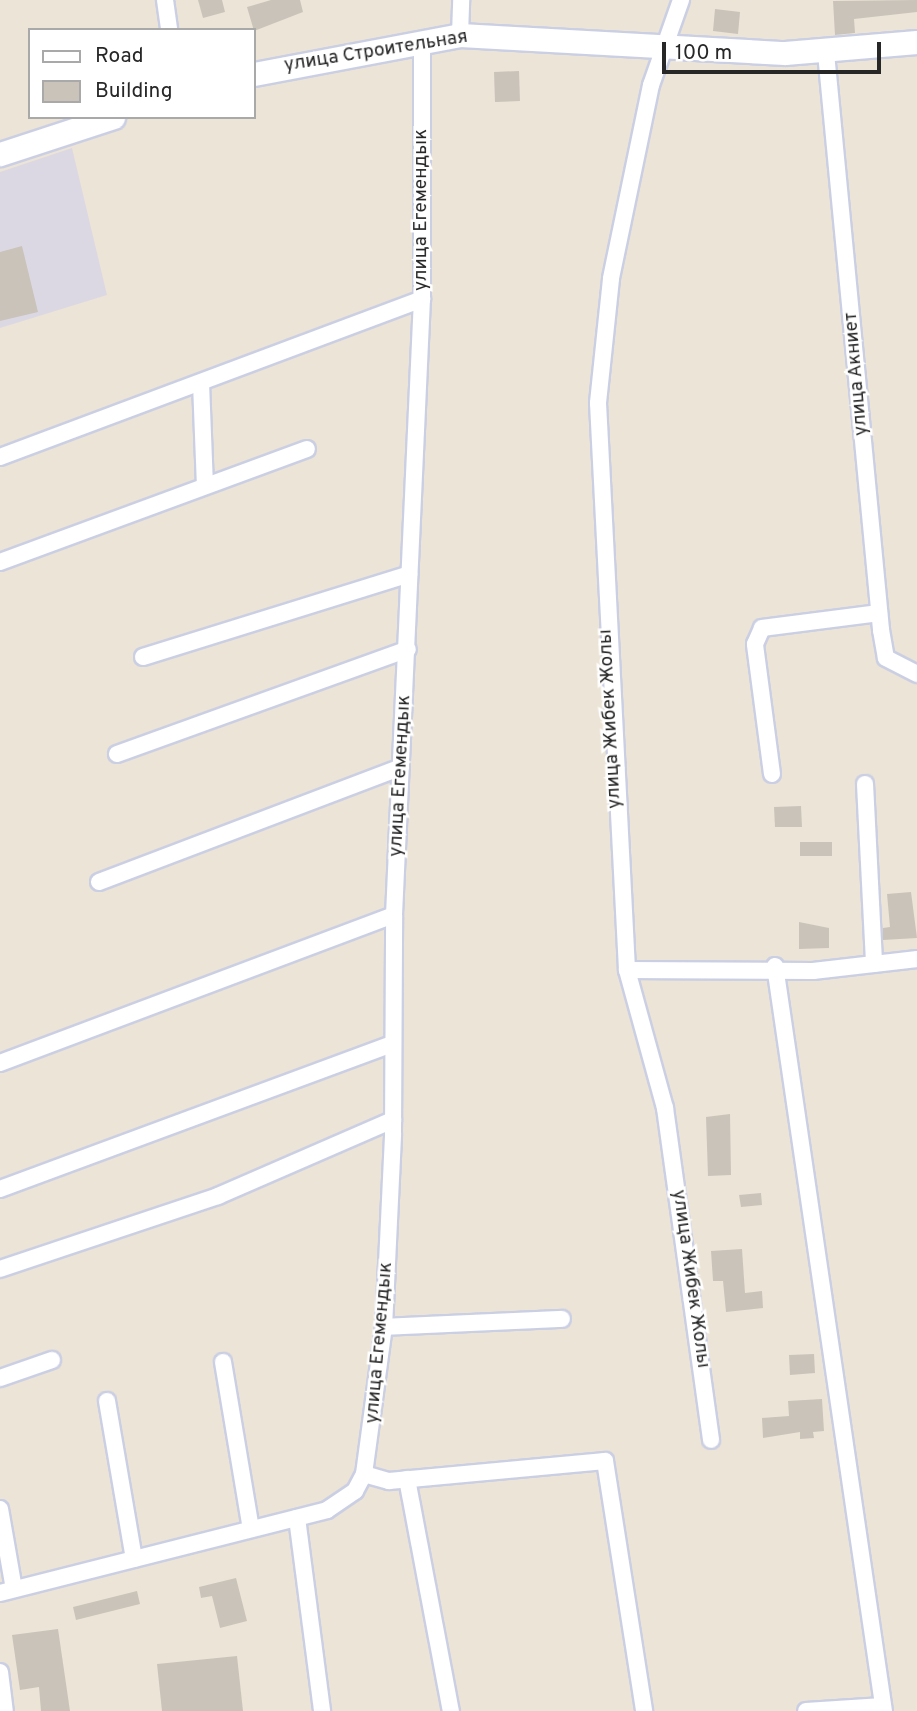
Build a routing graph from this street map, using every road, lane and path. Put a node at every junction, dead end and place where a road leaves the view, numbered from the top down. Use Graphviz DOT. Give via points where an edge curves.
graph roads {
  1 [pos="164,0"];
  2 [pos="461,0"];
  3 [pos="681,0"];
  4 [pos="169,28"];
  5 [pos="460,36"];
  6 [pos="422,42"];
  7 [pos="917,42"];
  8 [pos="667,46"];
  9 [pos="826,52"];
  10 [pos="256,74"];
  11 [pos="107,119"];
  12 [pos="0,154"];
  13 [pos="422,299"];
  14 [pos="201,383"];
  15 [pos="307,449"];
  16 [pos="0,457"];
  17 [pos="205,486"];
  18 [pos="0,562"];
  19 [pos="409,574"];
  20 [pos="880,613"];
  21 [pos="408,649"];
  22 [pos="143,657"];
  23 [pos="917,674"];
  24 [pos="117,754"];
  25 [pos="401,766"];
  26 [pos="772,774"];
  27 [pos="864,784"];
  28 [pos="99,882"];
  29 [pos="394,915"];
  30 [pos="917,959"];
  31 [pos="874,964"];
  32 [pos="775,967"];
  33 [pos="627,970"];
  34 [pos="392,1044"];
  35 [pos="0,1063"];
  36 [pos="393,1120"];
  37 [pos="0,1189"];
  38 [pos="0,1269"];
  39 [pos="562,1319"];
  40 [pos="384,1327"];
  41 [pos="52,1360"];
  42 [pos="223,1362"];
  43 [pos="0,1378"];
  44 [pos="107,1401"];
  45 [pos="711,1440"];
  46 [pos="364,1474"];
  47 [pos="407,1479"];
  48 [pos="0,1509"];
  49 [pos="297,1518"];
  50 [pos="251,1529"];
  51 [pos="134,1559"];
  52 [pos="7,1591"];
  53 [pos="0,1671"];
  54 [pos="884,1709"];
  55 [pos="5,1711"];
  56 [pos="322,1711"];
  57 [pos="451,1711"];
  58 [pos="644,1711"];
  59 [pos="806,1711"];
  1 -- 4 [label="street"];
  2 -- 5 [label="street"];
  3 -- 8 [label="street, улица Жибек Жолы"];
  5 -- 6 [label="main road, улица Строительная"];
  5 -- 8 [label="main road, улица Строительная"];
  6 -- 10 [label="main road, улица Строительная"];
  6 -- 13 [label="street, улица Егемендык"];
  7 -- 9 [label="main road, улица Строительная"];
  8 -- 9 [label="main road, улица Строительная"];
  8 -- 33 [label="street, улица Жибек Жолы" via="650,85 600,348 610,738"];
  9 -- 20 [label="street, улица Акниет"];
  11 -- 12 [label="main road"];
  13 -- 14 [label="street"];
  13 -- 19 [label="street, улица Егемендык"];
  14 -- 16 [label="street"];
  14 -- 17 [label="street"];
  15 -- 17 [label="street"];
  17 -- 18 [label="street"];
  19 -- 21 [label="street, улица Егемендык"];
  19 -- 22 [label="street"];
  20 -- 23 [label="street, улица Акниет" via="886,658"];
  20 -- 26 [label="street" via="762,628 755,644"];
  21 -- 24 [label="street"];
  21 -- 25 [label="street, улица Егемендык"];
  25 -- 28 [label="street"];
  25 -- 29 [label="street, улица Егемендык"];
  27 -- 31 [label="street"];
  29 -- 34 [label="street, улица Егемендык"];
  29 -- 35 [label="street"];
  30 -- 31 [label="street"];
  31 -- 32 [label="street" via="813,971"];
  32 -- 33 [label="street"];
  32 -- 54 [label="street"];
  33 -- 45 [label="street, улица Жибек Жолы" via="665,1108"];
  34 -- 36 [label="street, улица Егемендык"];
  34 -- 37 [label="street"];
  36 -- 38 [label="street" via="218,1196"];
  36 -- 40 [label="street, улица Егемендык"];
  39 -- 40 [label="street"];
  40 -- 46 [label="street, улица Егемендык"];
  41 -- 43 [label="street"];
  42 -- 50 [label="street"];
  44 -- 51 [label="street"];
  46 -- 47 [label="street"];
  46 -- 49 [label="street, улица Егемендык" via="344,1502"];
  47 -- 57 [label="street"];
  47 -- 58 [label="street" via="606,1461"];
  48 -- 52 [label="street"];
  49 -- 50 [label="street"];
  49 -- 56 [label="street"];
  50 -- 51 [label="street"];
  51 -- 52 [label="street"];
  53 -- 55 [label="street"];
  54 -- 59 [label="street"];
}
